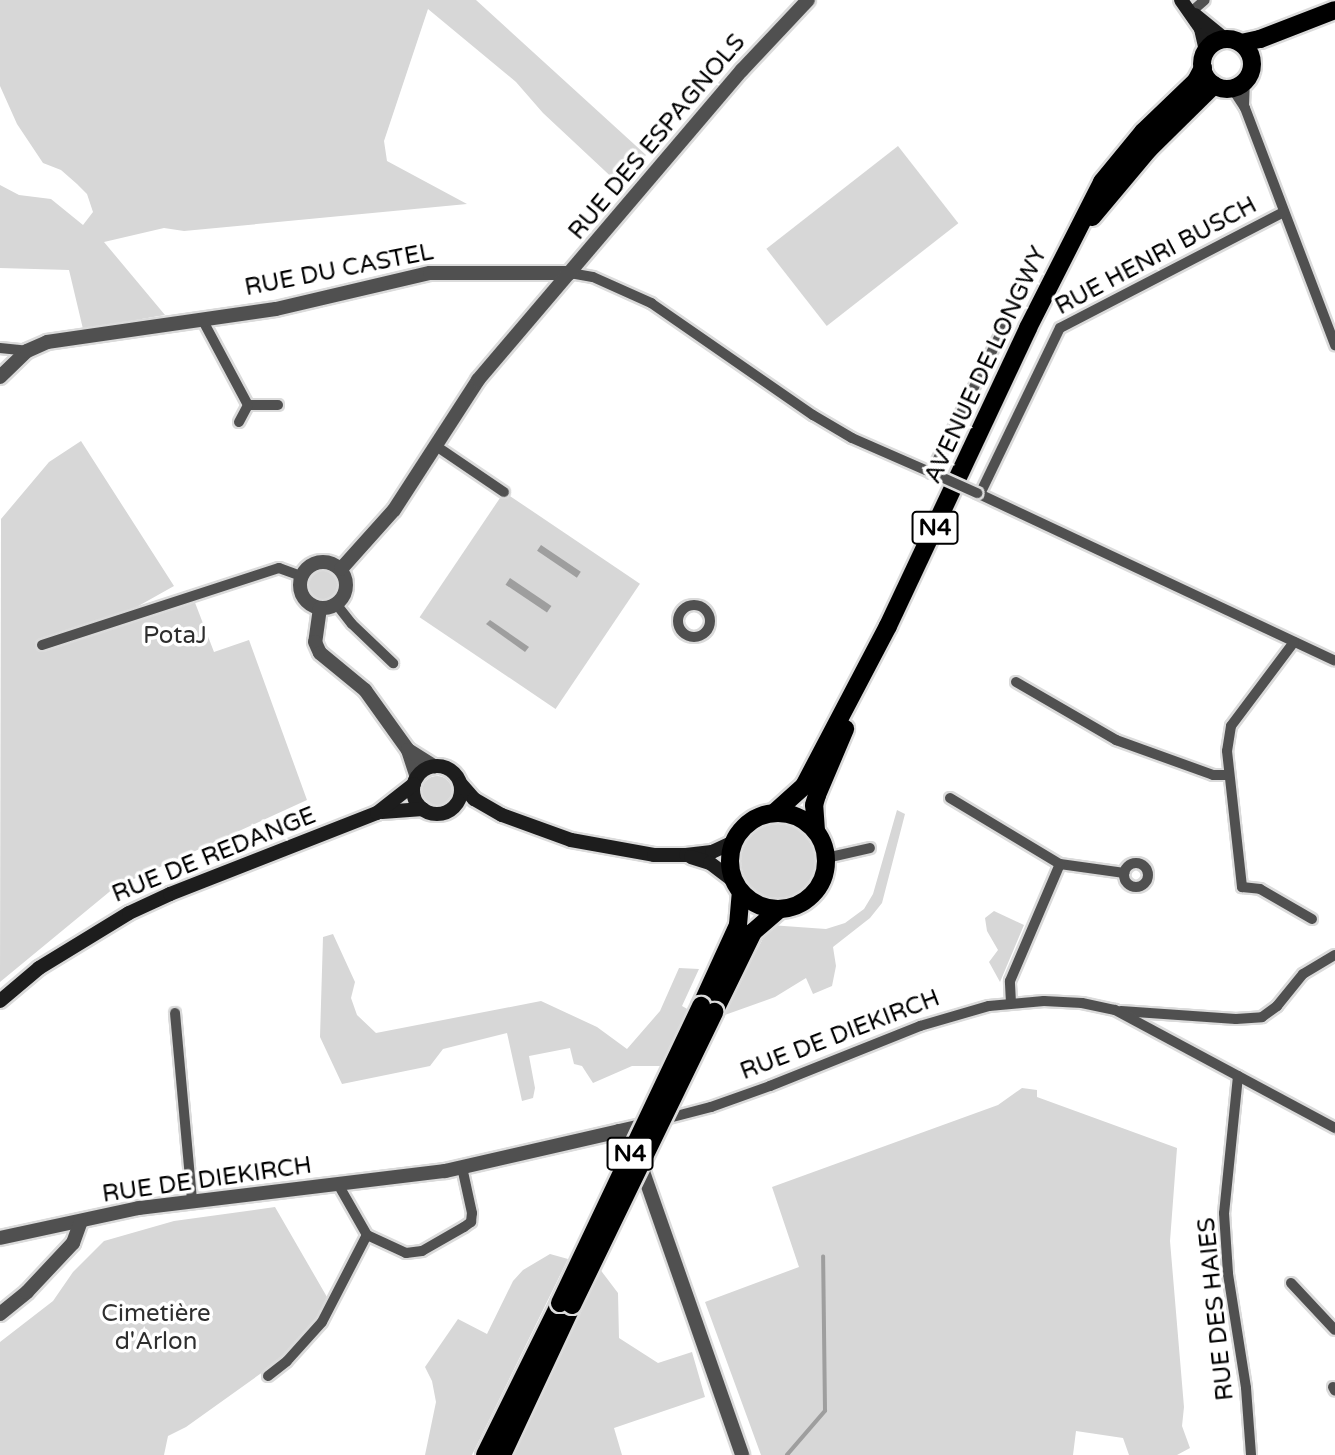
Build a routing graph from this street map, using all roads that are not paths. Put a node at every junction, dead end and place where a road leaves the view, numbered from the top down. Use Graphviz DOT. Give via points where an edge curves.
graph roads {
  1 [pos="807,0"];
  2 [pos="1181,0"];
  3 [pos="1205,0"];
  4 [pos="1335,10"];
  5 [pos="1192,12"];
  6 [pos="1335,20"];
  7 [pos="1233,41"];
  8 [pos="1204,60"];
  9 [pos="1236,80"];
  10 [pos="1284,212"];
  11 [pos="1074,238"];
  12 [pos="570,273"];
  13 [pos="202,319"];
  14 [pos="1007,321"];
  15 [pos="1335,345"];
  16 [pos="0,348"];
  17 [pos="27,351"];
  18 [pos="0,377"];
  19 [pos="248,405"];
  20 [pos="278,405"];
  21 [pos="239,422"];
  22 [pos="436,446"];
  23 [pos="935,474"];
  24 [pos="504,492"];
  25 [pos="978,494"];
  26 [pos="341,569"];
  27 [pos="301,576"];
  28 [pos="337,605"];
  29 [pos="320,608"];
  30 [pos="888,626"];
  31 [pos="1294,642"];
  32 [pos="42,646"];
  33 [pos="1335,661"];
  34 [pos="393,663"];
  35 [pos="1016,682"];
  36 [pos="408,750"];
  37 [pos="434,766"];
  38 [pos="1229,775"];
  39 [pos="415,781"];
  40 [pos="461,784"];
  41 [pos="950,798"];
  42 [pos="423,809"];
  43 [pos="449,811"];
  44 [pos="377,813"];
  45 [pos="775,813"];
  46 [pos="502,815"];
  47 [pos="816,831"];
  48 [pos="733,842"];
  49 [pos="870,848"];
  50 [pos="686,855"];
  51 [pos="827,858"];
  52 [pos="1060,864"];
  53 [pos="1124,873"];
  54 [pos="737,886"];
  55 [pos="778,910"];
  56 [pos="1312,919"];
  57 [pos="72,947"];
  58 [pos="1335,955"];
  59 [pos="0,1001"];
  60 [pos="1011,1003"];
  61 [pos="707,1009"];
  62 [pos="1115,1010"];
  63 [pos="0,1013"];
  64 [pos="175,1013"];
  65 [pos="1172,1015"];
  66 [pos="1165,1035"];
  67 [pos="1238,1076"];
  68 [pos="651,1123"];
  69 [pos="1335,1128"];
  70 [pos="619,1131"];
  71 [pos="641,1166"];
  72 [pos="462,1167"];
  73 [pos="339,1186"];
  74 [pos="192,1201"];
  75 [pos="81,1221"];
  76 [pos="367,1235"];
  77 [pos="0,1238"];
  78 [pos="1291,1283"];
  79 [pos="565,1305"];
  80 [pos="0,1314"];
  81 [pos="1335,1330"];
  82 [pos="268,1376"];
  83 [pos="485,1455"];
  84 [pos="502,1455"];
  85 [pos="742,1455"];
  86 [pos="1251,1455"];
  1 -- 12 [label="street, RUE DES ESPAGNOLS"];
  2 -- 5 [label="main road"];
  3 -- 5 [label="street"];
  4 -- 7 [label="main road, N4" via="1261,39"];
  5 -- 7 [label="main road"];
  5 -- 8 [label="main road" via="1201,29"];
  6 -- 9 [label="main road, AVENUE DE LONGWY / N4" via="1275,43"];
  7 -- 8 [label="main road, N4" via="1211,45"];
  7 -- 9 [label="main road" via="1249,53"];
  8 -- 9 [label="main road"];
  8 -- 11 [label="main road, AVENUE DE LONGWY / N4" via="1190,88 1143,132 1102,182"];
  9 -- 10 [label="street"];
  9 -- 11 [label="main road, AVENUE DE LONGWY / N4" via="1149,149"];
  10 -- 15 [label="street"];
  10 -- 25 [label="street, RUE HENRI BUSCH" via="1060,328"];
  11 -- 30 [label="main road, AVENUE DE LONGWY / N4"];
  12 -- 13 [label="street, RUE DU CASTEL" via="430,273 275,309"];
  12 -- 22 [label="street, RUE DES ESPAGNOLS" via="478,380"];
  12 -- 23 [label="street" via="593,277 651,303 813,415 852,438"];
  13 -- 17 [label="street, RUE DU CASTEL" via="47,342"];
  13 -- 19 [label="street"];
  14 -- 23 [label="street"];
  16 -- 17 [label="street, RUE DU CASTEL"];
  17 -- 18 [label="street"];
  19 -- 20 [label="street"];
  19 -- 21 [label="street"];
  22 -- 24 [label="street"];
  22 -- 26 [label="street, RUE DES ESPAGNOLS" via="394,510"];
  23 -- 25 [label="street, bridge"];
  25 -- 31 [label="street"];
  26 -- 27 [label="street" via="324,561 314,563"];
  26 -- 28 [label="street" via="347,584"];
  27 -- 29 [label="street" via="305,601"];
  27 -- 32 [label="street" via="279,568"];
  28 -- 29 [label="street"];
  28 -- 34 [label="street"];
  29 -- 36 [label="street" via="315,642 320,653 365,690"];
  30 -- 45 [label="main road, N4" via="804,786"];
  30 -- 47 [label="main road, N4" via="817,795"];
  31 -- 33 [label="street"];
  31 -- 38 [label="street" via="1231,726"];
  35 -- 38 [label="street" via="1116,740 1213,775"];
  36 -- 37 [label="street"];
  36 -- 39 [label="street"];
  37 -- 39 [label="main road"];
  37 -- 40 [label="main road" via="451,770"];
  38 -- 56 [label="street" via="1242,887 1260,889"];
  39 -- 42 [label="main road" via="415,798"];
  39 -- 44 [label="main road, RUE DE REDANGE"];
  40 -- 43 [label="main road" via="459,800"];
  40 -- 46 [label="main road" via="474,799"];
  41 -- 52 [label="street"];
  42 -- 43 [label="main road" via="437,814"];
  42 -- 44 [label="main road, RUE DE REDANGE"];
  43 -- 46 [label="main road" via="471,809"];
  44 -- 57 [label="main road, RUE DE REDANGE" via="170,894"];
  45 -- 47 [label="main road" via="797,817"];
  45 -- 48 [label="main road, N4" via="750,822"];
  46 -- 50 [label="main road" via="571,840 654,855"];
  47 -- 51 [label="main road, N4"];
  48 -- 50 [label="main road" via="712,852"];
  48 -- 54 [label="main road, N4" via="730,868"];
  49 -- 51 [label="street"];
  50 -- 54 [label="main road" via="710,863"];
  51 -- 55 [label="main road, N4" via="825,874 813,894 794,907"];
  52 -- 53 [label="street"];
  52 -- 60 [label="street" via="1010,981"];
  54 -- 55 [label="main road" via="751,901"];
  54 -- 61 [label="main road, N4" via="738,925"];
  55 -- 61 [label="main road, N4" via="753,932"];
  57 -- 59 [label="main road, RUE DE REDANGE" via="38,968"];
  57 -- 63 [label="main road, RUE DE REDANGE"];
  58 -- 65 [label="street" via="1303,974 1262,1017"];
  60 -- 62 [label="street, RUE DE DIEKIRCH" via="1082,1003"];
  60 -- 68 [label="street, RUE DE DIEKIRCH" via="920,1026 770,1086"];
  61 -- 79 [label="main road, N4, bridge"];
  62 -- 65 [label="street"];
  62 -- 66 [label="street, RUE DE DIEKIRCH"];
  64 -- 74 [label="street"];
  65 -- 66 [label="street"];
  66 -- 67 [label="street, RUE DE DIEKIRCH"];
  67 -- 69 [label="street, RUE DE DIEKIRCH"];
  67 -- 86 [label="street, RUE DES HAIES" via="1224,1213"];
  68 -- 70 [label="street, RUE DE DIEKIRCH"];
  68 -- 71 [label="street"];
  70 -- 71 [label="street"];
  70 -- 72 [label="street, RUE DE DIEKIRCH"];
  71 -- 85 [label="street"];
  72 -- 73 [label="street, RUE DE DIEKIRCH"];
  72 -- 76 [label="street" via="471,1222 422,1251 406,1253"];
  73 -- 74 [label="street, RUE DE DIEKIRCH"];
  73 -- 76 [label="street, RUE DE DIEKIRCH"];
  74 -- 75 [label="street, RUE DE DIEKIRCH"];
  75 -- 77 [label="street, RUE DE DIEKIRCH"];
  75 -- 80 [label="street" via="73,1243"];
  76 -- 82 [label="street" via="322,1322"];
  78 -- 81 [label="street"];
  79 -- 83 [label="main road, N4"];
  79 -- 84 [label="main road, N4"];
}
